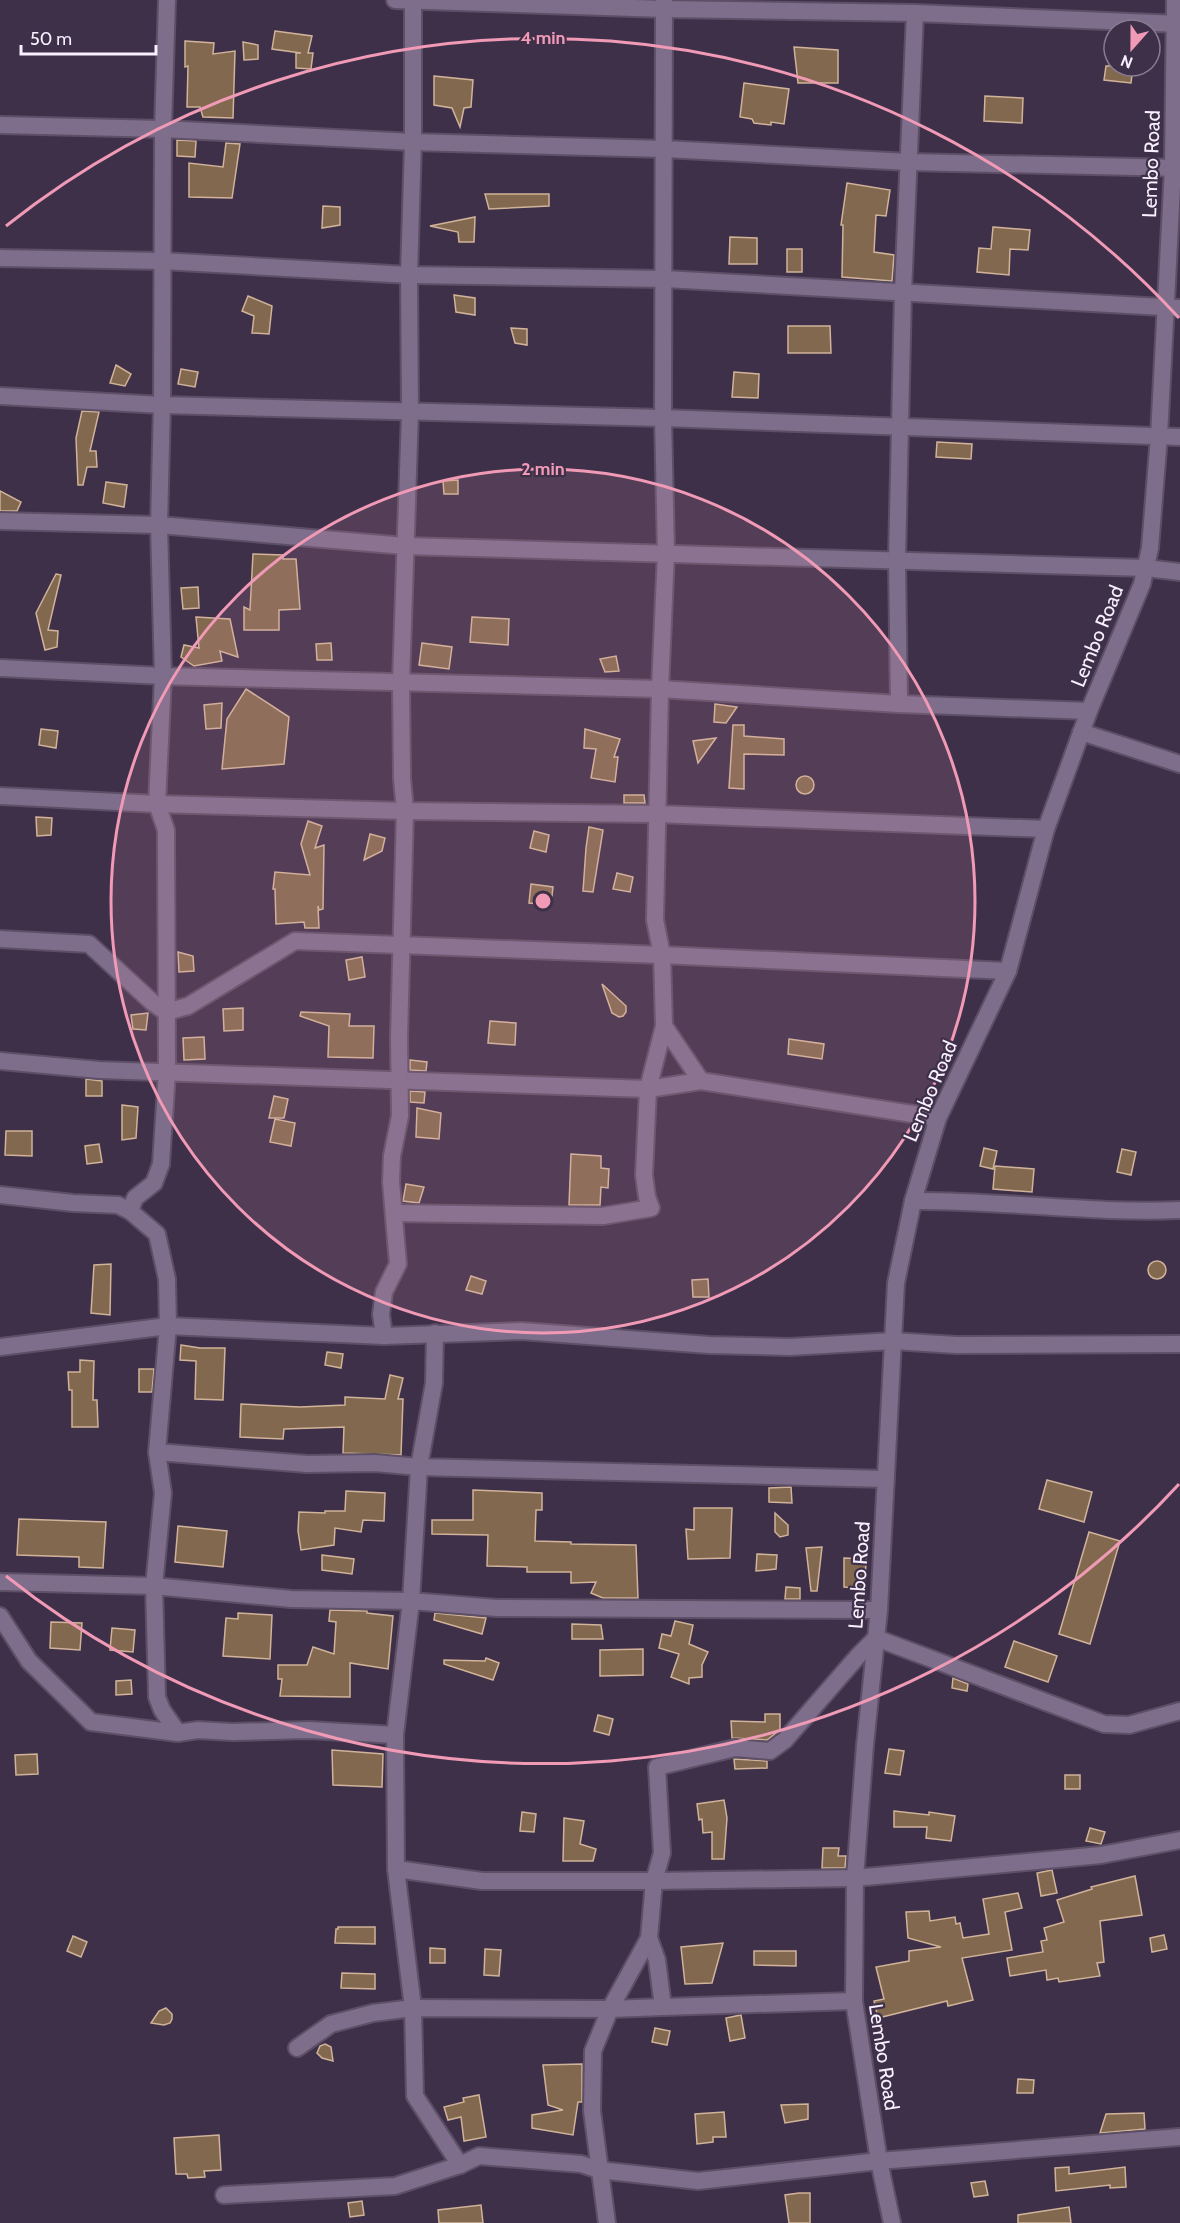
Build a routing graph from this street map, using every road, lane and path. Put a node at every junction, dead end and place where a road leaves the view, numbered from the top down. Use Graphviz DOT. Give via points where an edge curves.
graph roads {
  1 [pos="167,0"];
  2 [pos="395,0"];
  3 [pos="1175,0"];
  4 [pos="413,1"];
  5 [pos="530,2"];
  6 [pos="664,4"];
  7 [pos="812,6"];
  8 [pos="915,13"];
  9 [pos="1178,24"];
  10 [pos="0,125"];
  11 [pos="163,129"];
  12 [pos="413,142"];
  13 [pos="665,149"];
  14 [pos="909,162"];
  15 [pos="1177,168"];
  16 [pos="0,258"];
  17 [pos="162,261"];
  18 [pos="409,275"];
  19 [pos="665,279"];
  20 [pos="903,292"];
  21 [pos="1173,308"];
  22 [pos="0,396"];
  23 [pos="162,405"];
  24 [pos="410,412"];
  25 [pos="663,418"];
  26 [pos="900,426"];
  27 [pos="1160,436"];
  28 [pos="1180,437"];
  29 [pos="0,521"];
  30 [pos="159,525"];
  31 [pos="405,546"];
  32 [pos="666,552"];
  33 [pos="897,560"];
  34 [pos="1146,568"];
  35 [pos="1180,572"];
  36 [pos="0,668"];
  37 [pos="163,676"];
  38 [pos="401,682"];
  39 [pos="660,689"];
  40 [pos="899,704"];
  41 [pos="1089,711"];
  42 [pos="1081,732"];
  43 [pos="1180,764"];
  44 [pos="0,796"];
  45 [pos="157,804"];
  46 [pos="405,811"];
  47 [pos="657,814"];
  48 [pos="1046,829"];
  49 [pos="0,939"];
  50 [pos="403,945"];
  51 [pos="662,955"];
  52 [pos="1008,971"];
  53 [pos="166,1012"];
  54 [pos="664,1026"];
  55 [pos="0,1061"];
  56 [pos="167,1072"];
  57 [pos="399,1079"];
  58 [pos="701,1081"];
  59 [pos="648,1089"];
  60 [pos="938,1118"];
  61 [pos="0,1195"];
  62 [pos="913,1201"];
  63 [pos="1180,1210"];
  64 [pos="130,1211"];
  65 [pos="394,1213"];
  66 [pos="168,1326"];
  67 [pos="435,1333"];
  68 [pos="384,1336"];
  69 [pos="893,1341"];
  70 [pos="1180,1344"];
  71 [pos="0,1347"];
  72 [pos="157,1452"];
  73 [pos="419,1467"];
  74 [pos="886,1479"];
  75 [pos="0,1582"];
  76 [pos="154,1586"];
  77 [pos="411,1601"];
  78 [pos="879,1610"];
  79 [pos="0,1616"];
  80 [pos="876,1638"];
  81 [pos="1180,1711"];
  82 [pos="178,1733"];
  83 [pos="395,1735"];
  84 [pos="1180,1840"];
  85 [pos="396,1869"];
  86 [pos="855,1878"];
  87 [pos="654,1881"];
  88 [pos="649,1938"];
  89 [pos="854,2001"];
  90 [pos="663,2007"];
  91 [pos="413,2008"];
  92 [pos="610,2009"];
  93 [pos="297,2048"];
  94 [pos="1180,2137"];
  95 [pos="879,2161"];
  96 [pos="460,2165"];
  97 [pos="599,2170"];
  98 [pos="224,2195"];
  99 [pos="607,2223"];
  100 [pos="892,2223"];
  1 -- 11 [label="street"];
  2 -- 4 [label="street"];
  3 -- 9 [label="street, Lembo Road"];
  4 -- 5 [label="street"];
  4 -- 12 [label="street"];
  5 -- 6 [label="street"];
  6 -- 7 [label="street"];
  6 -- 13 [label="street"];
  7 -- 8 [label="street"];
  8 -- 9 [label="street"];
  8 -- 14 [label="street"];
  9 -- 15 [label="street, Lembo Road"];
  10 -- 11 [label="street"];
  11 -- 12 [label="street"];
  11 -- 17 [label="street"];
  12 -- 13 [label="street"];
  12 -- 18 [label="street"];
  13 -- 14 [label="street"];
  13 -- 19 [label="street"];
  14 -- 15 [label="street"];
  14 -- 20 [label="street"];
  15 -- 21 [label="street, Lembo Road"];
  16 -- 17 [label="street"];
  17 -- 18 [label="street"];
  17 -- 23 [label="street"];
  18 -- 19 [label="street"];
  18 -- 24 [label="street"];
  19 -- 20 [label="street"];
  19 -- 25 [label="street"];
  20 -- 21 [label="street"];
  20 -- 26 [label="street"];
  21 -- 27 [label="street, Lembo Road"];
  22 -- 23 [label="street"];
  23 -- 24 [label="street"];
  23 -- 30 [label="street"];
  24 -- 25 [label="street"];
  24 -- 31 [label="street"];
  25 -- 26 [label="street"];
  25 -- 32 [label="street"];
  26 -- 27 [label="street"];
  26 -- 33 [label="street"];
  27 -- 28 [label="street"];
  27 -- 34 [label="street, Lembo Road"];
  29 -- 30 [label="street"];
  30 -- 31 [label="street"];
  30 -- 37 [label="street"];
  31 -- 32 [label="street"];
  31 -- 38 [label="street"];
  32 -- 33 [label="street"];
  32 -- 39 [label="street"];
  33 -- 34 [label="street"];
  33 -- 40 [label="street"];
  34 -- 35 [label="street"];
  34 -- 41 [label="street, Lembo Road"];
  36 -- 37 [label="street"];
  37 -- 38 [label="street"];
  37 -- 45 [label="street"];
  38 -- 39 [label="street"];
  38 -- 46 [label="street"];
  39 -- 40 [label="street"];
  39 -- 47 [label="street"];
  40 -- 41 [label="street"];
  41 -- 42 [label="street, Lembo Road"];
  42 -- 43 [label="street"];
  42 -- 48 [label="street, Lembo Road"];
  44 -- 45 [label="street"];
  45 -- 46 [label="street"];
  45 -- 53 [label="street" via="166,830"];
  46 -- 47 [label="street"];
  46 -- 50 [label="street"];
  47 -- 48 [label="street"];
  47 -- 51 [label="street" via="655,920"];
  48 -- 52 [label="street, Lembo Road"];
  49 -- 53 [label="street" via="89,944"];
  50 -- 51 [label="street"];
  50 -- 53 [label="street" via="295,941 188,1006"];
  50 -- 57 [label="street"];
  51 -- 52 [label="street"];
  51 -- 54 [label="street"];
  52 -- 60 [label="street, Lembo Road"];
  53 -- 56 [label="street"];
  54 -- 58 [label="street"];
  54 -- 59 [label="street"];
  55 -- 56 [label="street"];
  56 -- 57 [label="street"];
  56 -- 64 [label="street" via="161,1164 154,1183 135,1198"];
  57 -- 59 [label="street"];
  57 -- 65 [label="street" via="400,1116 391,1182"];
  58 -- 59 [label="street"];
  58 -- 60 [label="street"];
  59 -- 65 [label="street" via="644,1175 651,1208 603,1216"];
  60 -- 62 [label="street, Lembo Road"];
  61 -- 64 [label="street" via="118,1205"];
  62 -- 63 [label="street" via="1141,1212"];
  62 -- 69 [label="street, Lembo Road" via="896,1283"];
  64 -- 66 [label="street" via="157,1234 166,1279"];
  65 -- 68 [label="street" via="399,1264 384,1292"];
  66 -- 68 [label="street"];
  66 -- 71 [label="street"];
  66 -- 72 [label="street"];
  67 -- 68 [label="street"];
  67 -- 69 [label="street" via="521,1331 790,1347"];
  67 -- 73 [label="street" via="434,1383"];
  69 -- 70 [label="street" via="956,1345"];
  69 -- 74 [label="street, Lembo Road"];
  72 -- 73 [label="street" via="307,1464"];
  72 -- 76 [label="street" via="163,1493"];
  73 -- 74 [label="street"];
  73 -- 77 [label="street"];
  74 -- 78 [label="street, Lembo Road"];
  75 -- 76 [label="street"];
  76 -- 77 [label="street" via="291,1599"];
  76 -- 82 [label="street" via="157,1696"];
  77 -- 78 [label="street" via="497,1608"];
  77 -- 83 [label="street"];
  78 -- 80 [label="street, Lembo Road"];
  79 -- 82 [label="street" via="28,1661 91,1722"];
  80 -- 81 [label="street" via="1104,1724 1130,1725"];
  80 -- 86 [label="street, Lembo Road"];
  80 -- 87 [label="street" via="785,1740 770,1751 735,1748 657,1767 662,1853"];
  82 -- 83 [label="street" via="309,1730"];
  83 -- 85 [label="street"];
  84 -- 86 [label="street" via="1101,1855"];
  85 -- 87 [label="street" via="482,1881"];
  85 -- 91 [label="street"];
  86 -- 87 [label="street"];
  86 -- 89 [label="street, Lembo Road"];
  87 -- 88 [label="street"];
  88 -- 90 [label="street" via="657,1960"];
  88 -- 92 [label="street"];
  89 -- 90 [label="street"];
  89 -- 95 [label="street, Lembo Road"];
  90 -- 92 [label="street"];
  91 -- 92 [label="street"];
  91 -- 93 [label="street" via="331,2024"];
  91 -- 96 [label="street" via="415,2097"];
  92 -- 97 [label="street" via="593,2051 592,2111"];
  94 -- 95 [label="street"];
  95 -- 97 [label="street" via="698,2181"];
  95 -- 100 [label="street, Lembo Road"];
  96 -- 97 [label="street" via="479,2156 581,2164"];
  96 -- 98 [label="street" via="395,2186"];
  97 -- 99 [label="street"];
}
